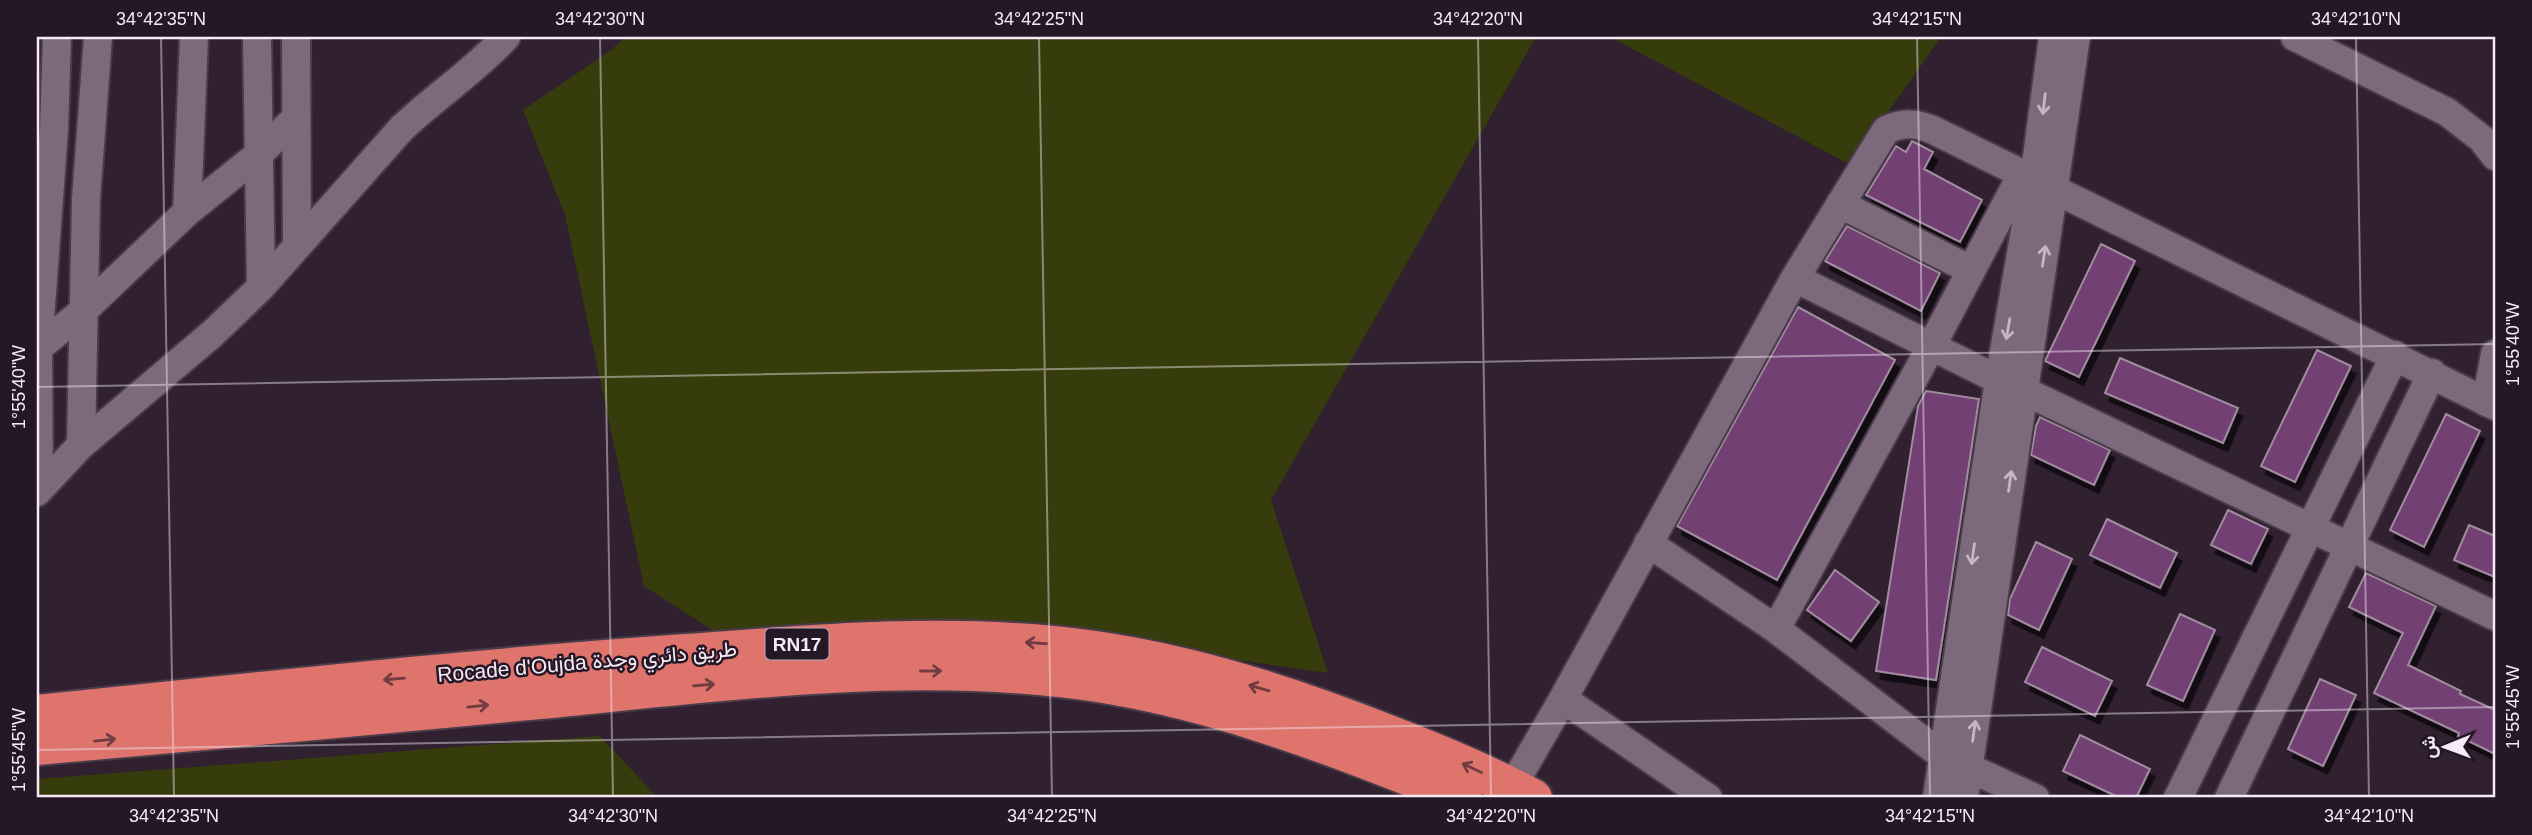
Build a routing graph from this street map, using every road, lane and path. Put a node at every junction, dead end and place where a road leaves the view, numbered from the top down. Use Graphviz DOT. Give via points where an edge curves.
graph roads {
  1 [pos="57,37"];
  2 [pos="98,37"];
  3 [pos="194,37"];
  4 [pos="257,37"];
  5 [pos="296,37"];
  6 [pos="506,37"];
  7 [pos="2053,37"];
  8 [pos="2076,37"];
  9 [pos="2295,37"];
  10 [pos="295,119"];
  11 [pos="45,129"];
  12 [pos="92,135"];
  13 [pos="258,155"];
  14 [pos="2495,156"];
  15 [pos="2037,181"];
  16 [pos="1840,204"];
  17 [pos="187,212"];
  18 [pos="297,246"];
  19 [pos="1971,270"];
  20 [pos="1794,278"];
  21 [pos="261,287"];
  22 [pos="82,312"];
  23 [pos="1931,347"];
  24 [pos="38,348"];
  25 [pos="2495,354"];
  26 [pos="2395,355"];
  27 [pos="2432,373"];
  28 [pos="2011,386"];
  29 [pos="2491,404"];
  30 [pos="80,445"];
  31 [pos="38,491"];
  32 [pos="2310,526"];
  33 [pos="1648,543"];
  34 [pos="2351,545"];
  35 [pos="2495,616"];
  36 [pos="1776,629"];
  37 [pos="1563,699"];
  38 [pos="37,714"];
  39 [pos="37,746"];
  40 [pos="1943,755"];
  41 [pos="1968,769"];
  42 [pos="1523,793"];
  43 [pos="1463,798"];
  44 [pos="1708,798"];
  45 [pos="1937,798"];
  46 [pos="1964,798"];
  47 [pos="2035,798"];
  48 [pos="2178,798"];
  49 [pos="2228,798"];
  1 -- 11 [label="street"];
  2 -- 12 [label="street"];
  3 -- 17 [label="street"];
  4 -- 13 [label="street"];
  5 -- 10 [label="street"];
  6 -- 18 [label="street" via="402,128"];
  7 -- 15 [label="street, one-way"];
  8 -- 15 [label="street"];
  9 -- 14 [label="street" via="2447,112 2482,139"];
  10 -- 13 [label="street"];
  10 -- 18 [label="street"];
  11 -- 12 [label="street"];
  11 -- 24 [label="street"];
  12 -- 22 [label="street"];
  13 -- 17 [label="street"];
  13 -- 21 [label="street"];
  15 -- 16 [label="street" via="1921,125 1901,124 1886,130"];
  15 -- 19 [label="street"];
  15 -- 26 [label="street"];
  15 -- 28 [label="street"];
  16 -- 19 [label="street"];
  16 -- 20 [label="street"];
  17 -- 22 [label="street"];
  18 -- 21 [label="street"];
  19 -- 23 [label="street"];
  20 -- 23 [label="street"];
  20 -- 33 [label="street"];
  21 -- 30 [label="street"];
  22 -- 24 [label="street"];
  22 -- 30 [label="street"];
  23 -- 28 [label="street"];
  23 -- 36 [label="street"];
  24 -- 31 [label="street"];
  25 -- 29 [label="street"];
  26 -- 27 [label="street"];
  26 -- 32 [label="street"];
  27 -- 29 [label="street"];
  27 -- 34 [label="street"];
  28 -- 32 [label="street"];
  28 -- 40 [label="street, one-way"];
  41 -- 28 [label="street, one-way"];
  30 -- 31 [label="street"];
  32 -- 34 [label="street"];
  32 -- 48 [label="street"];
  33 -- 36 [label="street"];
  33 -- 37 [label="street"];
  34 -- 35 [label="street"];
  34 -- 49 [label="street"];
  36 -- 40 [label="street"];
  37 -- 42 [label="street"];
  37 -- 44 [label="street"];
  42 -- 38 [label="highway, Rocade d'Oujda طريق دائري وجدة / RN17, one-way" via="1417,745 1268,690 1112,654 982,639 818,642 590,660"];
  39 -- 43 [label="highway, Rocade d'Oujda طريق دائري وجدة / RN17, one-way" via="775,678 972,671 1069,679 1238,715"];
  40 -- 41 [label="street"];
  40 -- 45 [label="street"];
  41 -- 46 [label="street"];
  41 -- 47 [label="street"];
}
